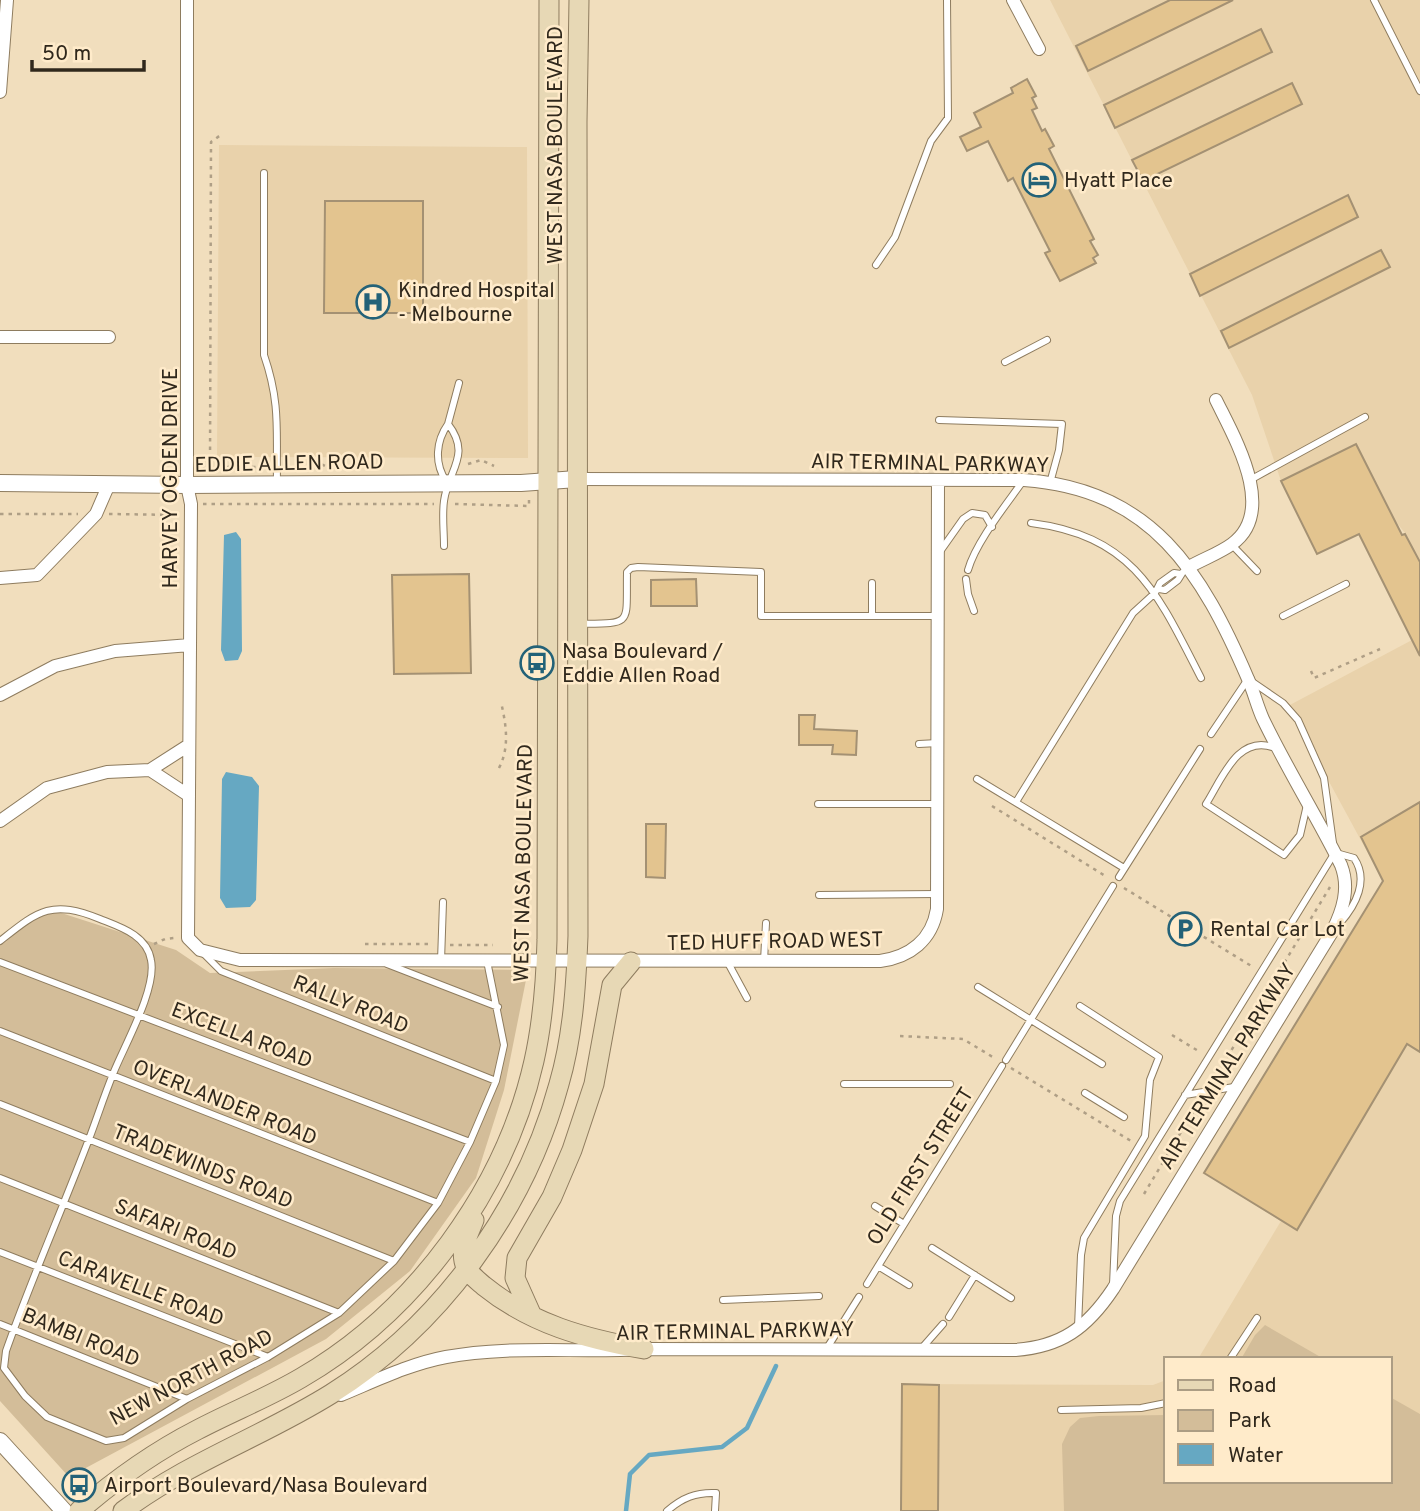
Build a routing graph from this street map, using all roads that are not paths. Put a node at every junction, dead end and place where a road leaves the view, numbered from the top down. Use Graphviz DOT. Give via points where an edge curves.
graph roads {
  1 [pos="7,0"];
  2 [pos="187,0"];
  3 [pos="549,0"];
  4 [pos="579,0"];
  5 [pos="947,0"];
  6 [pos="1013,0"];
  7 [pos="1374,0"];
  8 [pos="3,22"];
  9 [pos="1039,50"];
  10 [pos="0,92"];
  11 [pos="1420,92"];
  12 [pos="264,173"];
  13 [pos="876,265"];
  14 [pos="0,337"];
  15 [pos="109,337"];
  16 [pos="1047,340"];
  17 [pos="1004,362"];
  18 [pos="459,383"];
  19 [pos="1216,400"];
  20 [pos="1364,417"];
  21 [pos="939,420"];
  22 [pos="448,424"];
  23 [pos="577,479"];
  24 [pos="938,480"];
  25 [pos="1024,480"];
  26 [pos="1250,480"];
  27 [pos="548,482"];
  28 [pos="0,483"];
  29 [pos="447,483"];
  30 [pos="1050,483"];
  31 [pos="109,484"];
  32 [pos="187,485"];
  33 [pos="277,485"];
  34 [pos="1031,523"];
  35 [pos="992,527"];
  36 [pos="1232,545"];
  37 [pos="444,546"];
  38 [pos="938,554"];
  39 [pos="968,570"];
  40 [pos="1185,570"];
  41 [pos="1257,570"];
  42 [pos="0,578"];
  43 [pos="965,579"];
  44 [pos="872,583"];
  45 [pos="1346,584"];
  46 [pos="1157,591"];
  47 [pos="974,611"];
  48 [pos="872,616"];
  49 [pos="938,616"];
  50 [pos="1283,616"];
  51 [pos="577,624"];
  52 [pos="190,645"];
  53 [pos="1201,678"];
  54 [pos="1248,679"];
  55 [pos="0,695"];
  56 [pos="1211,734"];
  57 [pos="938,743"];
  58 [pos="919,744"];
  59 [pos="189,745"];
  60 [pos="1200,749"];
  61 [pos="1278,749"];
  62 [pos="150,770"];
  63 [pos="977,779"];
  64 [pos="188,794"];
  65 [pos="1016,802"];
  66 [pos="1307,803"];
  67 [pos="818,804"];
  68 [pos="938,804"];
  69 [pos="0,821"];
  70 [pos="1335,853"];
  71 [pos="1124,868"];
  72 [pos="1119,877"];
  73 [pos="1113,886"];
  74 [pos="937,894"];
  75 [pos="818,895"];
  76 [pos="443,902"];
  77 [pos="766,923"];
  78 [pos="0,941"];
  79 [pos="200,950"];
  80 [pos="376,960"];
  81 [pos="441,961"];
  82 [pos="487,961"];
  83 [pos="727,961"];
  84 [pos="764,961"];
  85 [pos="0,962"];
  86 [pos="547,962"];
  87 [pos="577,962"];
  88 [pos="631,962"];
  89 [pos="978,988"];
  90 [pos="747,998"];
  91 [pos="1080,1006"];
  92 [pos="498,1007"];
  93 [pos="139,1014"];
  94 [pos="1030,1020"];
  95 [pos="0,1031"];
  96 [pos="1102,1064"];
  97 [pos="112,1075"];
  98 [pos="496,1081"];
  99 [pos="844,1084"];
  100 [pos="950,1084"];
  101 [pos="1237,1087"];
  102 [pos="1085,1093"];
  103 [pos="1185,1095"];
  104 [pos="0,1104"];
  105 [pos="1124,1116"];
  106 [pos="89,1140"];
  107 [pos="470,1142"];
  108 [pos="492,1173"];
  109 [pos="0,1178"];
  110 [pos="63,1202"];
  111 [pos="438,1203"];
  112 [pos="875,1206"];
  113 [pos="904,1224"];
  114 [pos="932,1248"];
  115 [pos="0,1252"];
  116 [pos="394,1261"];
  117 [pos="878,1266"];
  118 [pos="39,1267"];
  119 [pos="466,1269"];
  120 [pos="975,1275"];
  121 [pos="867,1284"];
  122 [pos="909,1285"];
  123 [pos="1113,1289"];
  124 [pos="819,1296"];
  125 [pos="859,1297"];
  126 [pos="1011,1298"];
  127 [pos="723,1300"];
  128 [pos="339,1313"];
  129 [pos="531,1316"];
  130 [pos="949,1317"];
  131 [pos="1257,1318"];
  132 [pos="0,1324"];
  133 [pos="943,1324"];
  134 [pos="14,1329"];
  135 [pos="1078,1329"];
  136 [pos="827,1348"];
  137 [pos="644,1349"];
  138 [pos="922,1349"];
  139 [pos="268,1357"];
  140 [pos="1231,1357"];
  141 [pos="187,1399"];
  142 [pos="1164,1403"];
  143 [pos="308,1408"];
  144 [pos="1061,1410"];
  145 [pos="0,1441"];
  146 [pos="64,1511"];
  147 [pos="79,1511"];
  148 [pos="123,1511"];
  149 [pos="667,1511"];
  150 [pos="715,1511"];
  1 -- 8 [label="street"];
  2 -- 32 [label="street, HARVEY OGDEN DRIVE"];
  3 -- 27 [label="main road, WEST NASA BOULEVARD"];
  4 -- 23 [label="main road, WEST NASA BOULEVARD"];
  5 -- 13 [label="lane" via="948,118 931,141 899,227"];
  6 -- 9 [label="street"];
  7 -- 11 [label="lane"];
  8 -- 10 [label="street"];
  12 -- 33 [label="lane" via="264,355 277,403"];
  14 -- 15 [label="street"];
  16 -- 17 [label="lane"];
  18 -- 22 [label="lane"];
  19 -- 26 [label="street"];
  20 -- 26 [label="lane"];
  21 -- 30 [label="lane" via="1062,424"];
  22 -- 29 [label="lane" via="439,436 438,469"];
  22 -- 29 [label="lane" via="457,436 457,467"];
  23 -- 24 [label="street, AIR TERMINAL PARKWAY"];
  23 -- 27 [label="street, EDDIE ALLEN ROAD"];
  23 -- 51 [label="main road, WEST NASA BOULEVARD"];
  24 -- 25 [label="street, AIR TERMINAL PARKWAY"];
  24 -- 38 [label="street, TED HUFF ROAD WEST"];
  25 -- 30 [label="street, AIR TERMINAL PARKWAY"];
  25 -- 35 [label="lane"];
  26 -- 36 [label="street" via="1251,515"];
  27 -- 29 [label="street, EDDIE ALLEN ROAD"];
  27 -- 86 [label="main road, WEST NASA BOULEVARD"];
  28 -- 31 [label="street, EDDIE ALLEN ROAD"];
  29 -- 33 [label="street, EDDIE ALLEN ROAD"];
  29 -- 37 [label="lane"];
  30 -- 40 [label="street, AIR TERMINAL PARKWAY" via="1087,492 1125,510 1154,530"];
  31 -- 32 [label="street, EDDIE ALLEN ROAD"];
  31 -- 42 [label="street" via="96,514 37,575"];
  32 -- 33 [label="street, EDDIE ALLEN ROAD"];
  32 -- 52 [label="street, HARVEY OGDEN DRIVE" via="191,504"];
  34 -- 46 [label="lane" via="1095,540"];
  35 -- 38 [label="lane" via="985,515 972,513"];
  35 -- 39 [label="lane"];
  36 -- 40 [label="street"];
  36 -- 41 [label="lane"];
  38 -- 49 [label="street, TED HUFF ROAD WEST"];
  40 -- 46 [label="lane" via="1165,590"];
  40 -- 54 [label="street, AIR TERMINAL PARKWAY" via="1207,595"];
  43 -- 47 [label="lane"];
  44 -- 48 [label="lane"];
  45 -- 50 [label="lane"];
  46 -- 53 [label="lane"];
  46 -- 65 [label="lane" via="1133,613"];
  48 -- 49 [label="lane"];
  48 -- 51 [label="lane" via="761,615 761,572 638,567 627,572 624,619"];
  49 -- 57 [label="street, TED HUFF ROAD WEST"];
  51 -- 87 [label="main road, WEST NASA BOULEVARD"];
  52 -- 55 [label="street" via="115,651 55,666"];
  52 -- 59 [label="street, HARVEY OGDEN DRIVE"];
  54 -- 56 [label="lane"];
  54 -- 61 [label="street, AIR TERMINAL PARKWAY"];
  54 -- 70 [label="lane" via="1283,703 1297,720 1326,784"];
  57 -- 58 [label="lane"];
  57 -- 68 [label="street, TED HUFF ROAD WEST"];
  59 -- 62 [label="street"];
  59 -- 64 [label="street, HARVEY OGDEN DRIVE"];
  60 -- 71 [label="lane"];
  61 -- 66 [label="street, AIR TERMINAL PARKWAY"];
  61 -- 66 [label="lane" via="1265,744 1239,752 1206,804 1284,855 1300,835"];
  62 -- 64 [label="street"];
  62 -- 69 [label="street" via="107,772 47,788"];
  63 -- 65 [label="lane"];
  64 -- 79 [label="street, HARVEY OGDEN DRIVE" via="188,938"];
  65 -- 71 [label="lane"];
  66 -- 70 [label="street, AIR TERMINAL PARKWAY"];
  67 -- 68 [label="lane"];
  68 -- 74 [label="street, TED HUFF ROAD WEST"];
  70 -- 101 [label="street, AIR TERMINAL PARKWAY" via="1346,885 1341,913"];
  70 -- 103 [label="lane"];
  71 -- 72 [label="lane"];
  73 -- 94 [label="lane, OLD FIRST STREET"];
  74 -- 75 [label="lane"];
  74 -- 84 [label="street, TED HUFF ROAD WEST" via="931,931 919,946 897,958"];
  76 -- 81 [label="lane"];
  77 -- 84 [label="lane"];
  78 -- 93 [label="lane, NEW NORTH ROAD" via="34,915 61,908 121,927 137,936 151,960 152,978"];
  79 -- 80 [label="street, TED HUFF ROAD WEST" via="240,960"];
  79 -- 98 [label="lane, RALLY ROAD" via="221,971"];
  80 -- 81 [label="street, TED HUFF ROAD WEST"];
  80 -- 92 [label="lane"];
  81 -- 82 [label="street, TED HUFF ROAD WEST"];
  82 -- 86 [label="street, TED HUFF ROAD WEST"];
  82 -- 92 [label="lane, NEW NORTH ROAD"];
  83 -- 84 [label="street, TED HUFF ROAD WEST"];
  83 -- 88 [label="street, TED HUFF ROAD WEST"];
  83 -- 90 [label="lane"];
  85 -- 93 [label="lane, EXCELLA ROAD"];
  86 -- 87 [label="street, TED HUFF ROAD WEST"];
  86 -- 108 [label="main road, WEST NASA BOULEVARD" via="534,1062"];
  87 -- 88 [label="street, TED HUFF ROAD WEST"];
  87 -- 119 [label="main road, WEST NASA BOULEVARD" via="569,1035 552,1106 522,1179"];
  88 -- 129 [label="main road" via="612,985 594,1084 572,1150 552,1197 517,1258 515,1278"];
  89 -- 94 [label="lane"];
  91 -- 135 [label="lane" via="1159,1057 1150,1080 1145,1136 1084,1238"];
  92 -- 98 [label="lane, NEW NORTH ROAD" via="504,1045"];
  93 -- 97 [label="lane, NEW NORTH ROAD"];
  93 -- 107 [label="lane, EXCELLA ROAD"];
  94 -- 96 [label="lane"];
  94 -- 113 [label="lane, OLD FIRST STREET"];
  95 -- 97 [label="lane, OVERLANDER ROAD"];
  97 -- 106 [label="lane, NEW NORTH ROAD"];
  97 -- 111 [label="lane, OVERLANDER ROAD"];
  98 -- 107 [label="lane, NEW NORTH ROAD"];
  99 -- 100 [label="lane"];
  101 -- 103 [label="lane"];
  101 -- 123 [label="street, AIR TERMINAL PARKWAY"];
  102 -- 105 [label="lane"];
  103 -- 123 [label="lane" via="1117,1208"];
  104 -- 106 [label="lane, TRADEWINDS ROAD"];
  106 -- 110 [label="lane, NEW NORTH ROAD"];
  106 -- 116 [label="lane, TRADEWINDS ROAD"];
  107 -- 111 [label="lane, NEW NORTH ROAD"];
  108 -- 119 [label="main road" via="464,1247"];
  108 -- 147 [label="main road, WEST NASA BOULEVARD" via="471,1212 436,1259 363,1334 303,1377 151,1456"];
  109 -- 110 [label="lane, SAFARI ROAD"];
  110 -- 118 [label="lane, NEW NORTH ROAD"];
  110 -- 128 [label="lane, SAFARI ROAD"];
  111 -- 116 [label="lane, NEW NORTH ROAD"];
  112 -- 113 [label="lane"];
  113 -- 117 [label="lane, OLD FIRST STREET"];
  114 -- 120 [label="lane"];
  115 -- 118 [label="lane, CARAVELLE ROAD"];
  116 -- 128 [label="lane, NEW NORTH ROAD"];
  117 -- 121 [label="lane, OLD FIRST STREET"];
  117 -- 122 [label="lane"];
  118 -- 134 [label="lane, NEW NORTH ROAD"];
  118 -- 139 [label="lane, CARAVELLE ROAD"];
  119 -- 129 [label="main road" via="497,1296"];
  119 -- 143 [label="main road, WEST NASA BOULEVARD" via="404,1338 358,1376"];
  120 -- 126 [label="lane"];
  120 -- 130 [label="lane"];
  123 -- 135 [label="street, AIR TERMINAL PARKWAY"];
  124 -- 127 [label="lane"];
  125 -- 136 [label="lane"];
  128 -- 139 [label="lane, NEW NORTH ROAD"];
  129 -- 137 [label="main road" via="586,1338"];
  131 -- 140 [label="lane"];
  132 -- 134 [label="lane, BAMBI ROAD"];
  133 -- 138 [label="lane"];
  134 -- 141 [label="lane, BAMBI ROAD"];
  134 -- 141 [label="lane, NEW NORTH ROAD" via="4,1368 47,1417 90,1435 106,1441 124,1438"];
  135 -- 138 [label="street, AIR TERMINAL PARKWAY" via="1057,1342 1032,1349"];
  136 -- 137 [label="street, AIR TERMINAL PARKWAY"];
  136 -- 138 [label="street, AIR TERMINAL PARKWAY"];
  137 -- 143 [label="street, AIR TERMINAL PARKWAY" via="452,1356 408,1367"];
  139 -- 141 [label="lane, NEW NORTH ROAD"];
  142 -- 144 [label="lane"];
  143 -- 148 [label="main road, WEST NASA BOULEVARD" via="188,1468"];
  145 -- 146 [label="street"];
  149 -- 150 [label="lane" via="691,1495 716,1493"];
}
